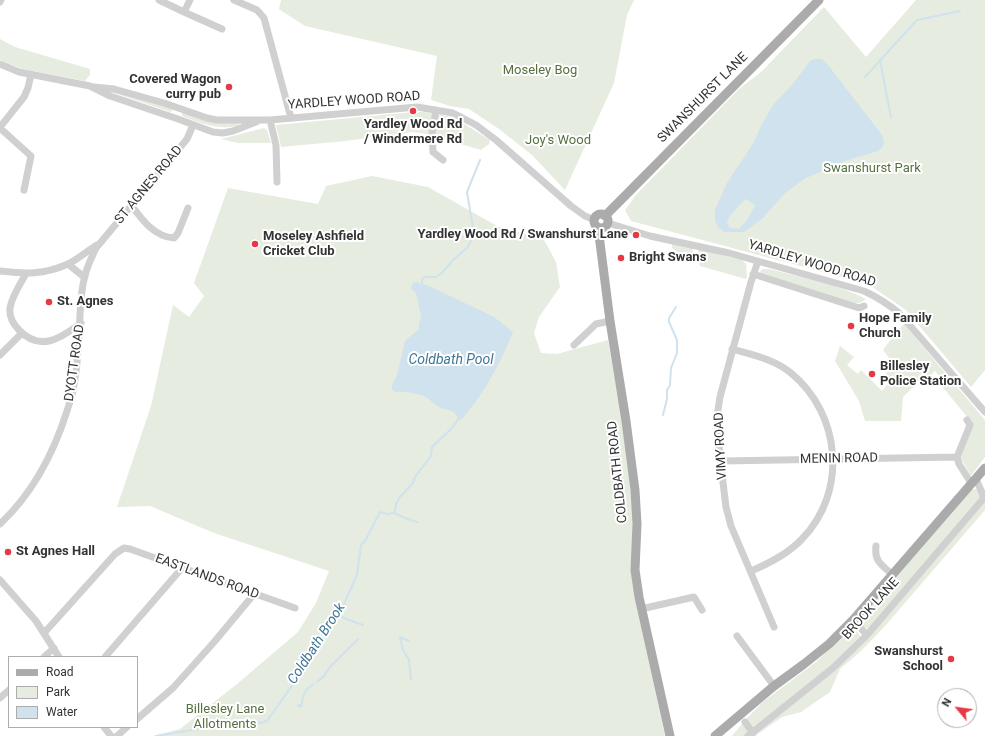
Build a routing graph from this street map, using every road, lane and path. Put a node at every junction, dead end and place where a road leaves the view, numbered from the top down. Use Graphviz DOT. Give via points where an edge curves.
graph roads {
  1 [pos="159,0"];
  2 [pos="190,0"];
  3 [pos="234,0"];
  4 [pos="819,0"];
  5 [pos="184,12"];
  6 [pos="222,29"];
  7 [pos="0,64"];
  8 [pos="31,74"];
  9 [pos="94,87"];
  10 [pos="181,109"];
  11 [pos="436,110"];
  12 [pos="291,118"];
  13 [pos="178,119"];
  14 [pos="270,120"];
  15 [pos="258,121"];
  16 [pos="193,125"];
  17 [pos="0,127"];
  18 [pos="443,160"];
  19 [pos="277,182"];
  20 [pos="24,190"];
  21 [pos="132,206"];
  22 [pos="188,208"];
  23 [pos="607,219"];
  24 [pos="596,223"];
  25 [pos="100,243"];
  26 [pos="758,261"];
  27 [pos="68,264"];
  28 [pos="0,271"];
  29 [pos="26,274"];
  30 [pos="753,274"];
  31 [pos="84,277"];
  32 [pos="864,306"];
  33 [pos="610,320"];
  34 [pos="80,323"];
  35 [pos="22,333"];
  36 [pos="574,345"];
  37 [pos="732,349"];
  38 [pos="0,355"];
  39 [pos="985,412"];
  40 [pos="967,420"];
  41 [pos="957,458"];
  42 [pos="834,459"];
  43 [pos="721,461"];
  44 [pos="985,468"];
  45 [pos="974,481"];
  46 [pos="0,524"];
  47 [pos="876,546"];
  48 [pos="182,568"];
  49 [pos="751,571"];
  50 [pos="893,575"];
  51 [pos="0,580"];
  52 [pos="254,594"];
  53 [pos="295,608"];
  54 [pos="642,609"];
  55 [pos="702,610"];
  56 [pos="853,620"];
  57 [pos="774,627"];
  58 [pos="45,632"];
  59 [pos="867,635"];
  60 [pos="737,636"];
  61 [pos="54,648"];
  62 [pos="45,656"];
  63 [pos="58,656"];
  64 [pos="106,656"];
  65 [pos="774,686"];
  66 [pos="8,691"];
  67 [pos="0,698"];
  68 [pos="138,718"];
  69 [pos="731,722"];
  70 [pos="745,722"];
  71 [pos="105,728"];
  72 [pos="126,728"];
  73 [pos="750,734"];
  74 [pos="111,736"];
  75 [pos="117,736"];
  76 [pos="670,736"];
  77 [pos="715,736"];
  78 [pos="720,736"];
  1 -- 5 [label="street"];
  2 -- 5 [label="street"];
  3 -- 12 [label="street" via="257,10 264,18"];
  4 -- 23 [label="main road, SWANSHURST LANE"];
  5 -- 6 [label="street"];
  7 -- 8 [label="street, YARDLEY WOOD ROAD"];
  8 -- 9 [label="street, YARDLEY WOOD ROAD"];
  8 -- 17 [label="street" via="24,97"];
  9 -- 10 [label="street, YARDLEY WOOD ROAD" via="114,88"];
  9 -- 13 [label="street, YARDLEY WOOD ROAD" via="110,96"];
  10 -- 13 [label="street"];
  10 -- 15 [label="street, YARDLEY WOOD ROAD" via="217,120"];
  11 -- 12 [label="street, YARDLEY WOOD ROAD" via="417,107"];
  11 -- 18 [label="street" via="432,152"];
  11 -- 24 [label="street, YARDLEY WOOD ROAD" via="453,114 476,125 571,206"];
  12 -- 14 [label="street, YARDLEY WOOD ROAD"];
  13 -- 16 [label="street, YARDLEY WOOD ROAD"];
  14 -- 15 [label="street, YARDLEY WOOD ROAD"];
  14 -- 19 [label="street" via="276,145"];
  15 -- 16 [label="street, YARDLEY WOOD ROAD" via="233,131 223,132 213,132"];
  16 -- 21 [label="street, ST AGNES ROAD" via="187,139"];
  17 -- 20 [label="street" via="31,156"];
  21 -- 22 [label="street" via="152,229 167,238 174,238 178,233"];
  21 -- 25 [label="street, ST AGNES ROAD"];
  23 -- 24 [label="main road" via="604,228"];
  23 -- 26 [label="street, YARDLEY WOOD ROAD" via="650,236"];
  24 -- 33 [label="main road, COLDBATH ROAD"];
  25 -- 27 [label="street, ST AGNES ROAD"];
  25 -- 31 [label="street, ST AGNES ROAD" via="90,259"];
  26 -- 30 [label="street, VIMY ROAD"];
  26 -- 39 [label="street, YARDLEY WOOD ROAD" via="864,291 885,301 899,313"];
  27 -- 29 [label="street, ST AGNES ROAD" via="44,272"];
  27 -- 31 [label="street"];
  28 -- 29 [label="street, ST AGNES ROAD"];
  29 -- 35 [label="street" via="10,307 12,323"];
  30 -- 32 [label="street, YARDLEY WOOD ROAD" via="859,308"];
  30 -- 37 [label="street, VIMY ROAD"];
  31 -- 34 [label="street, DYOTT ROAD"];
  33 -- 36 [label="street" via="596,324"];
  33 -- 54 [label="main road, COLDBATH ROAD" via="635,490 635,570"];
  34 -- 35 [label="street" via="46,343 37,342"];
  34 -- 46 [label="street, DYOTT ROAD" via="73,391 62,427 40,473"];
  35 -- 38 [label="street"];
  37 -- 42 [label="street" via="770,360 800,382 822,412"];
  37 -- 43 [label="street, VIMY ROAD" via="717,416"];
  40 -- 41 [label="street" via="970,425"];
  41 -- 42 [label="street, MENIN ROAD"];
  41 -- 45 [label="street"];
  42 -- 43 [label="street, MENIN ROAD"];
  42 -- 49 [label="street" via="828,496 814,524 789,550"];
  43 -- 49 [label="street, VIMY ROAD" via="726,507 731,526"];
  44 -- 45 [label="main road, BROOK LANE"];
  45 -- 50 [label="main road, BROOK LANE"];
  45 -- 59 [label="street, BROOK LANE" via="983,499"];
  47 -- 50 [label="street" via="875,555 878,561"];
  48 -- 52 [label="street, EASTLANDS ROAD"];
  48 -- 58 [label="street, EASTLANDS ROAD" via="130,549 119,550"];
  48 -- 64 [label="street"];
  49 -- 57 [label="street, VIMY ROAD"];
  50 -- 56 [label="main road, BROOK LANE"];
  51 -- 58 [label="street"];
  52 -- 53 [label="street, EASTLANDS ROAD"];
  52 -- 68 [label="street" via="173,688"];
  54 -- 55 [label="street" via="694,597"];
  54 -- 76 [label="main road, COLDBATH ROAD"];
  56 -- 59 [label="street"];
  56 -- 65 [label="main road, BROOK LANE" via="829,644"];
  58 -- 61 [label="street"];
  59 -- 73 [label="street, BROOK LANE" via="833,668"];
  60 -- 65 [label="street"];
  61 -- 62 [label="street"];
  61 -- 63 [label="street"];
  65 -- 69 [label="main road, BROOK LANE"];
  66 -- 67 [label="street"];
  69 -- 77 [label="main road, BROOK LANE"];
  69 -- 78 [label="main road, BROOK LANE"];
  70 -- 73 [label="street"];
  71 -- 74 [label="street"];
  72 -- 75 [label="street"];
}
